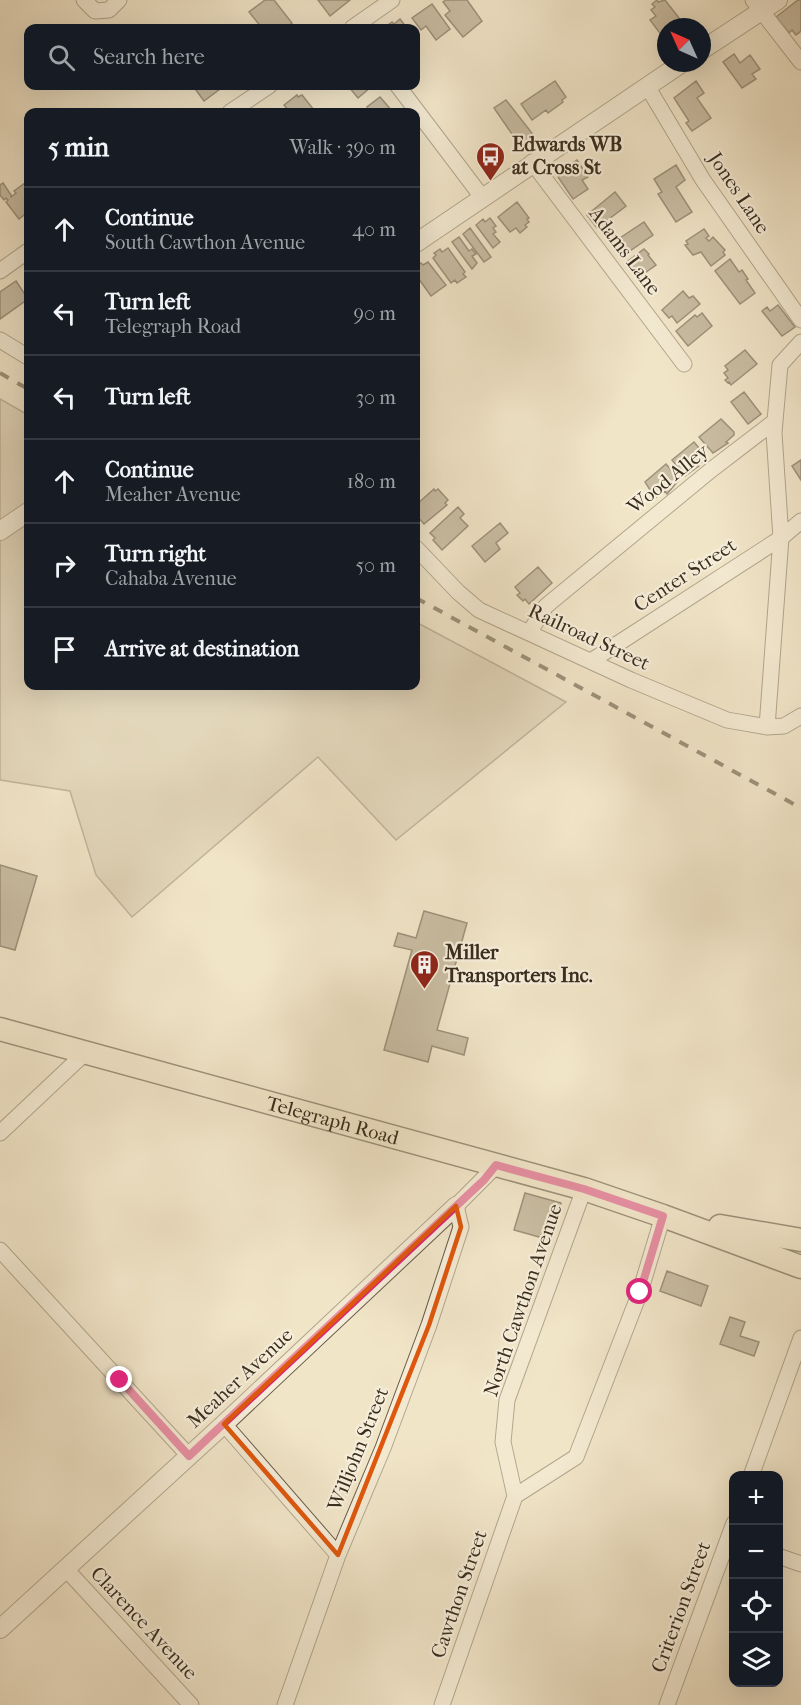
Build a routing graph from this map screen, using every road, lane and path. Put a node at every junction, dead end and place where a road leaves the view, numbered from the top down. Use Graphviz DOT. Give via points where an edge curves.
graph roads {
  1 [pos="119,0"];
  2 [pos="778,0"];
  3 [pos="384,2"];
  4 [pos="90,5"];
  5 [pos="757,5"];
  6 [pos="358,24"];
  7 [pos="711,43"];
  8 [pos="801,62"];
  9 [pos="668,72"];
  10 [pos="647,86"];
  11 [pos="263,90"];
  12 [pos="401,90"];
  13 [pos="236,108"];
  14 [pos="415,108"];
  15 [pos="420,115"];
  16 [pos="532,162"];
  17 [pos="482,197"];
  18 [pos="420,240"];
  19 [pos="24,254"];
  20 [pos="0,271"];
  21 [pos="801,320"];
  22 [pos="0,340"];
  23 [pos="801,342"];
  24 [pos="24,355"];
  25 [pos="684,364"];
  26 [pos="775,421"];
  27 [pos="24,515"];
  28 [pos="801,521"];
  29 [pos="0,531"];
  30 [pos="780,538"];
  31 [pos="420,552"];
  32 [pos="529,633"];
  33 [pos="591,662"];
  34 [pos="801,716"];
  35 [pos="767,727"];
  36 [pos="0,1029"];
  37 [pos="85,1053"];
  38 [pos="0,1133"];
  39 [pos="496,1165"];
  40 [pos="584,1189"];
  41 [pos="456,1206"];
  42 [pos="663,1216"];
  43 [pos="801,1240"];
  44 [pos="0,1250"];
  45 [pos="801,1267"];
  46 [pos="801,1338"];
  47 [pos="224,1424"];
  48 [pos="189,1456"];
  49 [pos="753,1471"];
  50 [pos="515,1496"];
  51 [pos="729,1541"];
  52 [pos="338,1555"];
  53 [pos="783,1558"];
  54 [pos="801,1564"];
  55 [pos="66,1569"];
  56 [pos="0,1629"];
  57 [pos="191,1705"];
  58 [pos="285,1705"];
  59 [pos="442,1705"];
  60 [pos="667,1705"];
  1 -- 4 [label="street" via="109,10"];
  2 -- 5 [label="street"];
  3 -- 6 [label="street"];
  5 -- 7 [label="street"];
  5 -- 8 [label="street"];
  9 -- 10 [label="street"];
  10 -- 16 [label="street"];
  10 -- 21 [label="street, Jones Lane" via="703,180"];
  11 -- 13 [label="street"];
  12 -- 14 [label="street"];
  15 -- 17 [label="street"];
  16 -- 17 [label="street"];
  16 -- 25 [label="street, Adams Lane"];
  17 -- 18 [label="street"];
  19 -- 20 [label="street"];
  22 -- 24 [label="street"];
  23 -- 26 [label="street" via="780,365"];
  26 -- 30 [label="street"];
  26 -- 32 [label="street, Wood Alley" via="546,606"];
  27 -- 29 [label="street"];
  28 -- 30 [label="street, Center Street"];
  30 -- 33 [label="street, Center Street"];
  30 -- 35 [label="street"];
  31 -- 32 [label="street, Railroad Street" via="479,610"];
  32 -- 33 [label="street, Railroad Street"];
  33 -- 35 [label="street, Railroad Street" via="727,720"];
  34 -- 35 [label="street" via="784,726"];
  36 -- 37 [label="main road, Telegraph Road"];
  37 -- 38 [label="street"];
  37 -- 39 [label="main road, Telegraph Road"];
  39 -- 40 [label="main road, Telegraph Road"];
  39 -- 41 [label="street"];
  40 -- 42 [label="main road, Telegraph Road"];
  40 -- 50 [label="street, North Cawthon Avenue" via="507,1400 503,1442"];
  41 -- 47 [label="street, Meaher Avenue"];
  41 -- 52 [label="street, Willjohn Street" via="461,1227 429,1325"];
  42 -- 43 [label="main road, Telegraph Road"];
  42 -- 45 [label="main road, Telegraph Road"];
  42 -- 50 [label="street" via="640,1292 576,1457"];
  44 -- 48 [label="street"];
  46 -- 49 [label="street"];
  47 -- 48 [label="street, Meaher Avenue"];
  47 -- 52 [label="street"];
  48 -- 55 [label="street, Meaher Avenue"];
  50 -- 59 [label="street, Cawthon Street"];
  51 -- 60 [label="street, Criterion Street"];
  52 -- 58 [label="street, Willjohn Street"];
  53 -- 54 [label="street"];
  55 -- 56 [label="street, Meaher Avenue"];
  55 -- 57 [label="street, Clarence Avenue"];
}
